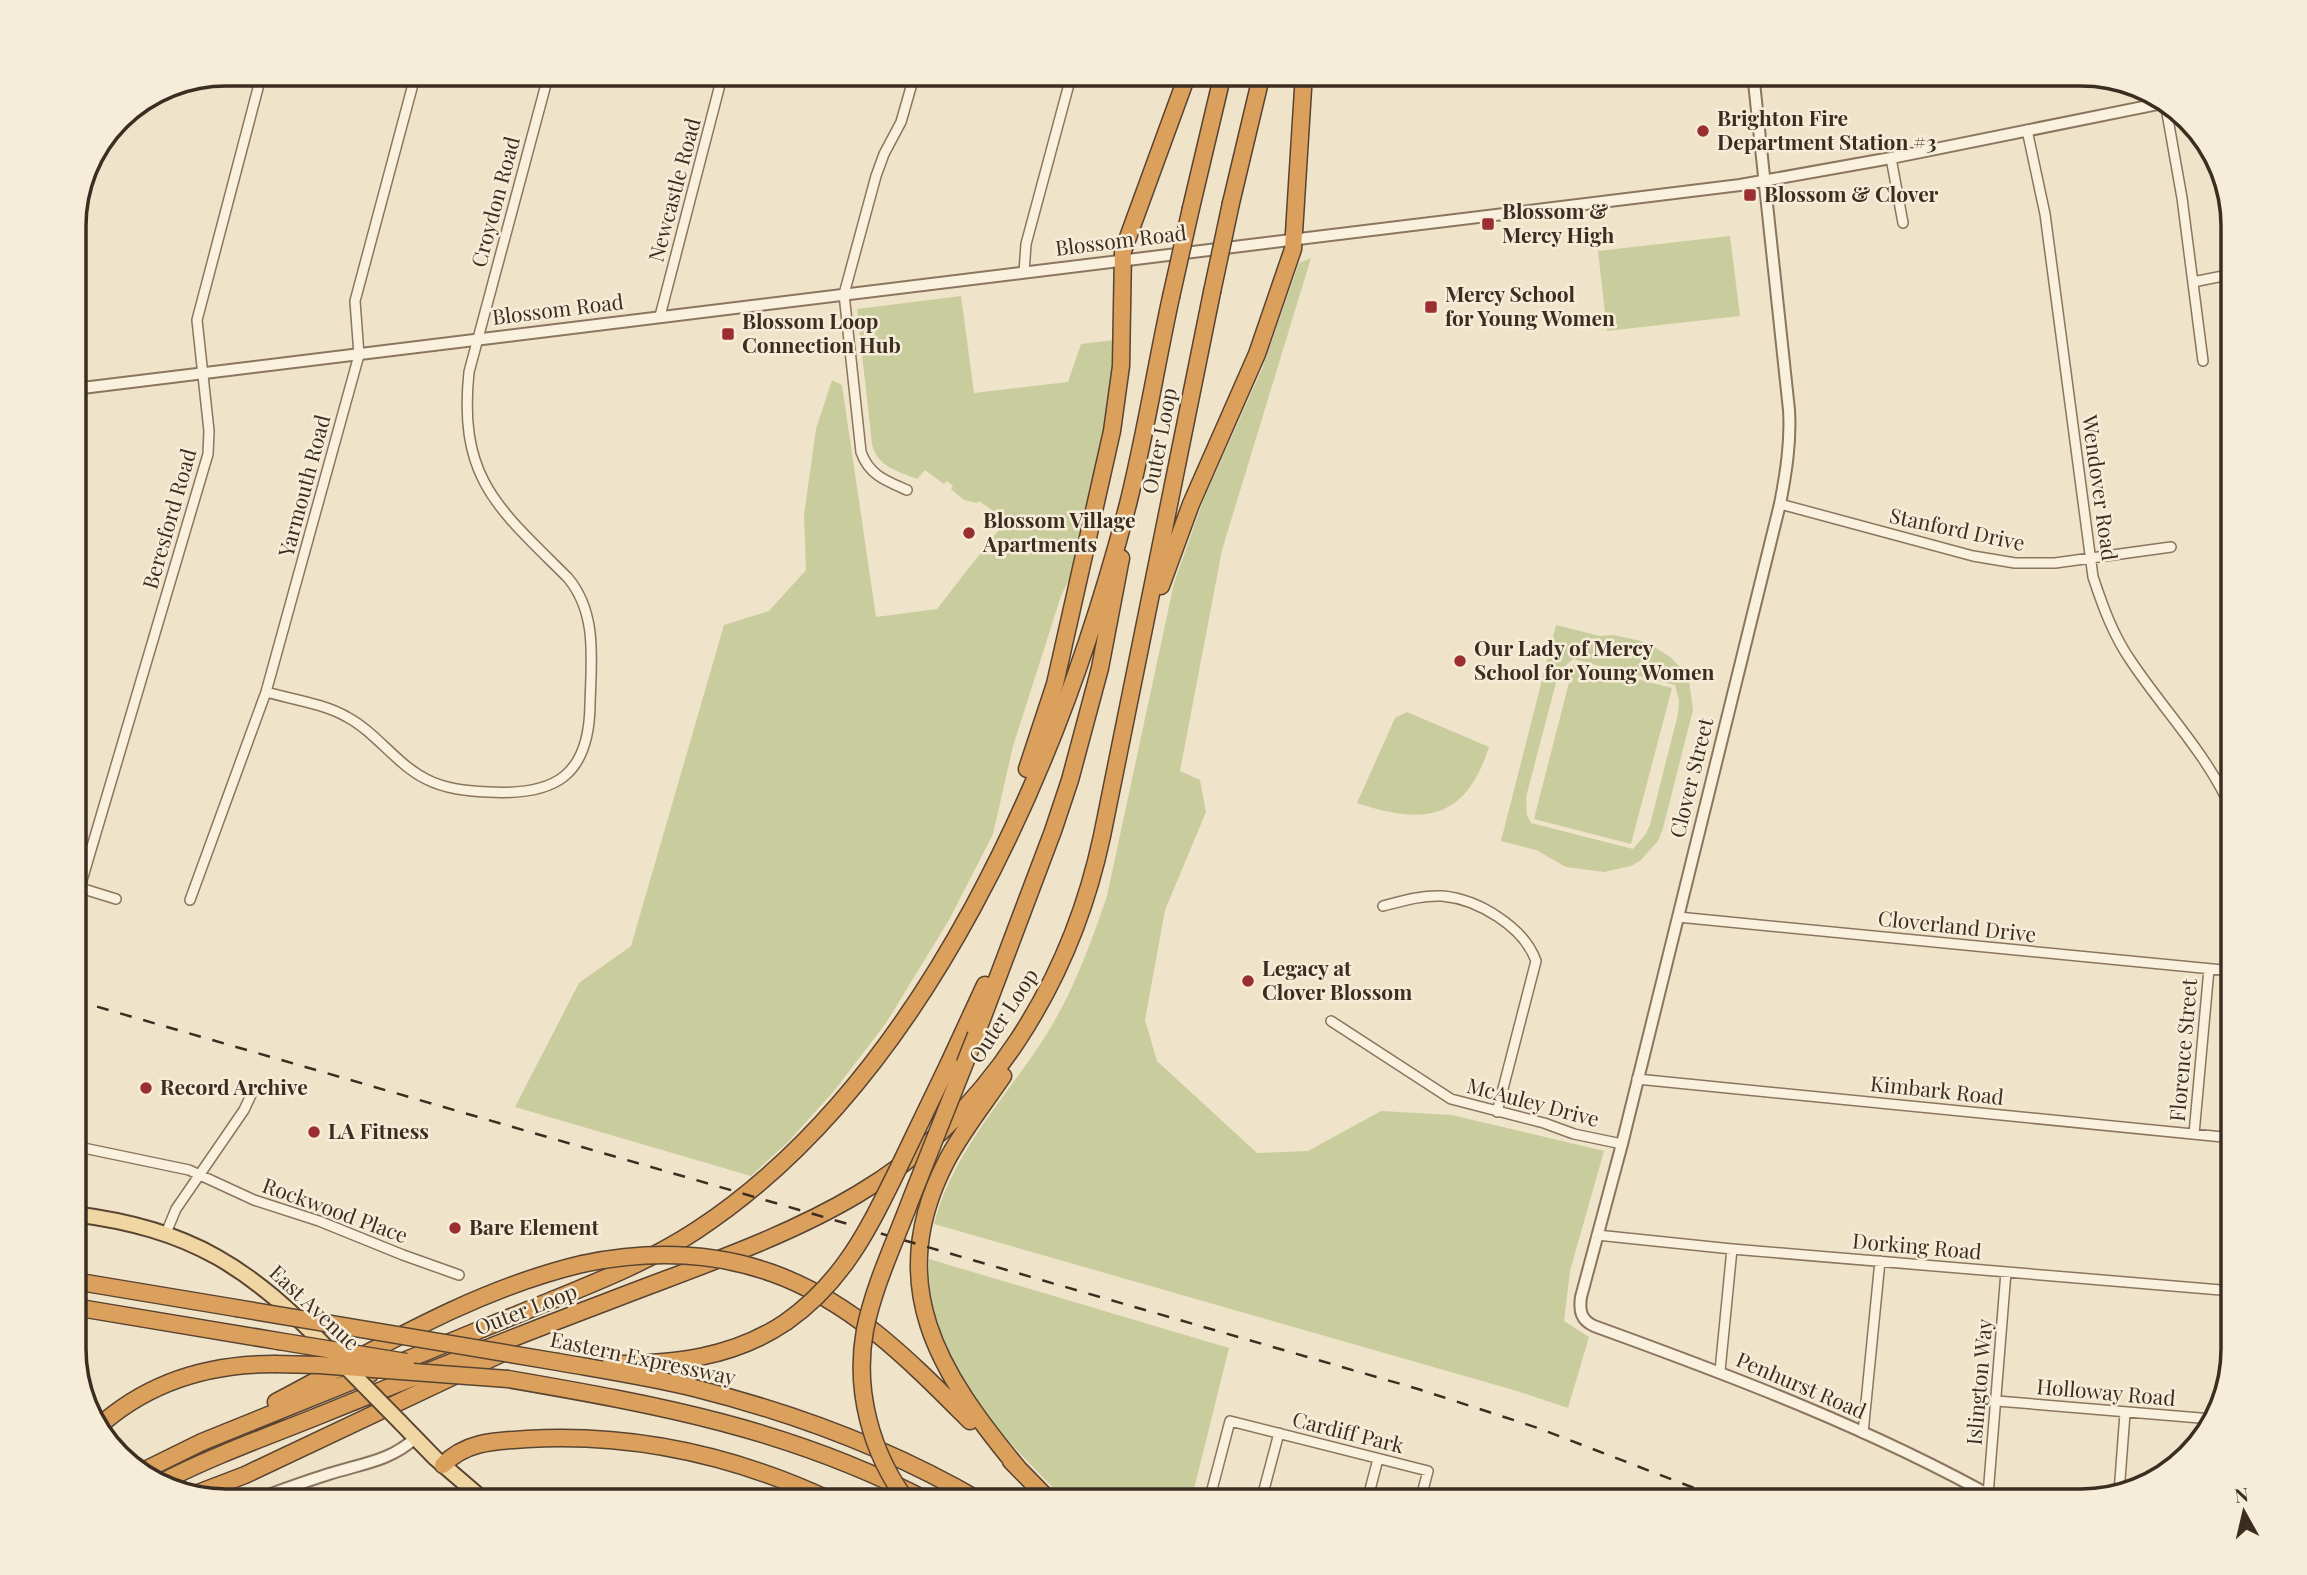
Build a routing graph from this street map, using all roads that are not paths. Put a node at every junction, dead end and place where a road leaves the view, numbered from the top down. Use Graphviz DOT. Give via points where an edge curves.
graph roads {
  1 [pos="259,86"];
  2 [pos="413,86"];
  3 [pos="546,86"];
  4 [pos="720,86"];
  5 [pos="912,86"];
  6 [pos="1069,86"];
  7 [pos="1184,86"];
  8 [pos="1220,86"];
  9 [pos="1259,86"];
  10 [pos="1303,86"];
  11 [pos="1754,86"];
  12 [pos="2152,105"];
  13 [pos="2169,117"];
  14 [pos="2027,130"];
  15 [pos="1891,158"];
  16 [pos="1765,181"];
  17 [pos="1903,223"];
  18 [pos="1294,239"];
  19 [pos="1122,260"];
  20 [pos="1024,272"];
  21 [pos="2221,277"];
  22 [pos="2193,282"];
  23 [pos="844,294"];
  24 [pos="660,316"];
  25 [pos="477,340"];
  26 [pos="359,355"];
  27 [pos="2203,361"];
  28 [pos="203,373"];
  29 [pos="86,388"];
  30 [pos="1143,439"];
  31 [pos="907,490"];
  32 [pos="1780,504"];
  33 [pos="2171,547"];
  34 [pos="2089,558"];
  35 [pos="1137,662"];
  36 [pos="266,692"];
  37 [pos="2221,789"];
  38 [pos="86,856"];
  39 [pos="1036,875"];
  40 [pos="86,889"];
  41 [pos="980,892"];
  42 [pos="116,899"];
  43 [pos="190,900"];
  44 [pos="1383,906"];
  45 [pos="1678,917"];
  46 [pos="2209,969"];
  47 [pos="2221,970"];
  48 [pos="1050,987"];
  49 [pos="1331,1021"];
  50 [pos="1637,1079"];
  51 [pos="251,1095"];
  52 [pos="1497,1112"];
  53 [pos="2194,1134"];
  54 [pos="2221,1137"];
  55 [pos="1622,1144"];
  56 [pos="86,1148"];
  57 [pos="200,1174"];
  58 [pos="86,1216"];
  59 [pos="166,1233"];
  60 [pos="1597,1235"];
  61 [pos="1732,1249"];
  62 [pos="1880,1261"];
  63 [pos="2006,1272"];
  64 [pos="86,1274"];
  65 [pos="459,1275"];
  66 [pos="664,1279"];
  67 [pos="86,1283"];
  68 [pos="2221,1290"];
  69 [pos="167,1297"];
  70 [pos="86,1309"];
  71 [pos="1583,1318"];
  72 [pos="558,1362"];
  73 [pos="1720,1371"];
  74 [pos="508,1379"];
  75 [pos="1997,1401"];
  76 [pos="2124,1413"];
  77 [pos="2203,1418"];
  78 [pos="106,1421"];
  79 [pos="1279,1433"];
  80 [pos="1863,1433"];
  81 [pos="415,1438"];
  82 [pos="185,1450"];
  83 [pos="1378,1459"];
  84 [pos="443,1465"];
  85 [pos="150,1467"];
  86 [pos="1018,1468"];
  87 [pos="171,1478"];
  88 [pos="2120,1484"];
  89 [pos="210,1488"];
  90 [pos="286,1489"];
  91 [pos="470,1489"];
  92 [pos="803,1489"];
  93 [pos="899,1489"];
  94 [pos="901,1489"];
  95 [pos="954,1489"];
  96 [pos="1038,1489"];
  97 [pos="1212,1489"];
  98 [pos="1264,1489"];
  99 [pos="1370,1489"];
  100 [pos="1423,1489"];
  101 [pos="1976,1489"];
  102 [pos="1989,1489"];
  1 -- 28 [label="street, Beresford Road" via="197,320"];
  2 -- 26 [label="street, Yarmouth Road" via="355,301"];
  3 -- 25 [label="street, Croydon Road"];
  4 -- 24 [label="street, Newcastle Road"];
  5 -- 23 [label="street" via="876,176"];
  6 -- 20 [label="street" via="1026,244"];
  7 -- 19 [label="highway"];
  8 -- 30 [label="highway, Outer Loop, bridge"];
  9 -- 35 [label="highway, Outer Loop, bridge"];
  10 -- 18 [label="highway"];
  11 -- 16 [label="street, Clover Street"];
  12 -- 14 [label="street, Blossom Road"];
  13 -- 22 [label="street"];
  14 -- 15 [label="street, Blossom Road"];
  14 -- 34 [label="street, Wendover Road" via="2045,214"];
  15 -- 16 [label="street, Blossom Road"];
  15 -- 17 [label="street"];
  16 -- 18 [label="street, Blossom Road"];
  16 -- 32 [label="street, Clover Street" via="1790,422"];
  18 -- 19 [label="street, Blossom Road"];
  18 -- 35 [label="highway" via="1257,354 1178,535"];
  19 -- 20 [label="street, Blossom Road"];
  19 -- 41 [label="highway" via="1116,408 1069,623 1042,729"];
  20 -- 23 [label="street, Blossom Road"];
  21 -- 22 [label="street"];
  22 -- 27 [label="street"];
  23 -- 24 [label="street, Blossom Road"];
  23 -- 31 [label="street" via="865,465"];
  24 -- 25 [label="street, Blossom Road"];
  25 -- 26 [label="street, Blossom Road"];
  25 -- 36 [label="street, Croydon Road" via="466,401 479,474 504,513 576,588 589,618 590,711 581,757 565,775 533,791 451,788 416,773 347,716"];
  26 -- 28 [label="street, Blossom Road"];
  26 -- 36 [label="street, Yarmouth Road"];
  28 -- 29 [label="street, Blossom Road"];
  28 -- 38 [label="street, Beresford Road" via="208,454"];
  30 -- 39 [label="highway" via="1095,688 1070,780"];
  30 -- 41 [label="highway, Outer Loop" via="1122,526 1074,679 1027,795"];
  32 -- 34 [label="street, Stanford Drive" via="1996,561 2039,564"];
  32 -- 45 [label="street, Clover Street"];
  33 -- 34 [label="street, Stanford Drive"];
  34 -- 37 [label="street, Wendover Road" via="2117,638"];
  35 -- 48 [label="highway, Outer Loop" via="1094,871"];
  36 -- 43 [label="street, Yarmouth Road"];
  39 -- 72 [label="highway, bridge" via="880,1205 856,1251 824,1290 786,1322 748,1342 690,1360"];
  39 -- 93 [label="highway, bridge" via="881,1277 865,1332 862,1377 868,1419 883,1462"];
  40 -- 42 [label="street"];
  41 -- 82 [label="highway, Outer Loop" via="906,1015 858,1080 804,1141 738,1201 632,1266"];
  44 -- 52 [label="street" via="1443,896 1482,907 1512,926 1531,947 1536,961"];
  45 -- 46 [label="street, Cloverland Drive"];
  45 -- 50 [label="street, Clover Street"];
  46 -- 47 [label="street, Cloverland Drive"];
  46 -- 53 [label="street, Florence Street"];
  48 -- 66 [label="highway, Outer Loop" via="992,1076 950,1122 903,1163 828,1210"];
  48 -- 86 [label="highway" via="1019,1051 942,1171 926,1217 920,1257 923,1305 939,1355 964,1398"];
  49 -- 52 [label="street, McAuley Drive" via="1451,1099"];
  50 -- 53 [label="street, Kimbark Road"];
  50 -- 55 [label="street, Clover Street"];
  51 -- 57 [label="street"];
  52 -- 55 [label="street, McAuley Drive"];
  53 -- 54 [label="street, Kimbark Road"];
  55 -- 60 [label="street, Clover Street"];
  56 -- 57 [label="street, Rockwood Place"];
  57 -- 59 [label="street"];
  57 -- 65 [label="street, Rockwood Place" via="254,1200"];
  58 -- 59 [label="main road, East Avenue"];
  59 -- 81 [label="main road, East Avenue, bridge" via="206,1250 253,1279 296,1315"];
  60 -- 61 [label="street, Dorking Road"];
  60 -- 71 [label="street, Clover Street" via="1581,1297"];
  61 -- 62 [label="street, Dorking Road"];
  61 -- 73 [label="street"];
  62 -- 63 [label="street, Dorking Road"];
  62 -- 80 [label="street"];
  63 -- 68 [label="street, Dorking Road"];
  63 -- 75 [label="street, Islington Way"];
  64 -- 69 [label="highway"];
  66 -- 87 [label="highway, Outer Loop"];
  66 -- 89 [label="highway"];
  67 -- 69 [label="highway, Eastern Expressway"];
  69 -- 72 [label="highway, Eastern Expressway, bridge"];
  70 -- 74 [label="highway, Eastern Expressway, bridge"];
  71 -- 73 [label="street, Penhurst Road"];
  72 -- 95 [label="highway, Eastern Expressway" via="692,1388 795,1417 892,1456"];
  73 -- 80 [label="street, Penhurst Road"];
  74 -- 78 [label="highway, bridge" via="319,1365 225,1367 181,1378 133,1400"];
  74 -- 94 [label="highway, Eastern Expressway" via="651,1404 738,1425 840,1460"];
  75 -- 76 [label="street, Holloway Road"];
  75 -- 102 [label="street, Islington Way"];
  76 -- 77 [label="street, Holloway Road"];
  76 -- 88 [label="street"];
  79 -- 83 [label="street, Cardiff Park"];
  79 -- 97 [label="street, Cardiff Park" via="1230,1421"];
  79 -- 98 [label="street"];
  80 -- 101 [label="street, Penhurst Road"];
  81 -- 84 [label="main road, East Avenue"];
  81 -- 90 [label="street" via="383,1459"];
  82 -- 85 [label="highway, Outer Loop"];
  82 -- 86 [label="highway, bridge" via="443,1315 518,1283 582,1264 674,1255 730,1261 818,1293 907,1359"];
  83 -- 99 [label="street"];
  83 -- 100 [label="street, Cardiff Park" via="1427,1471"];
  84 -- 91 [label="main road, East Avenue"];
  84 -- 92 [label="highway" via="460,1450 476,1444 564,1438 621,1441 726,1461"];
  86 -- 96 [label="highway"];
}
